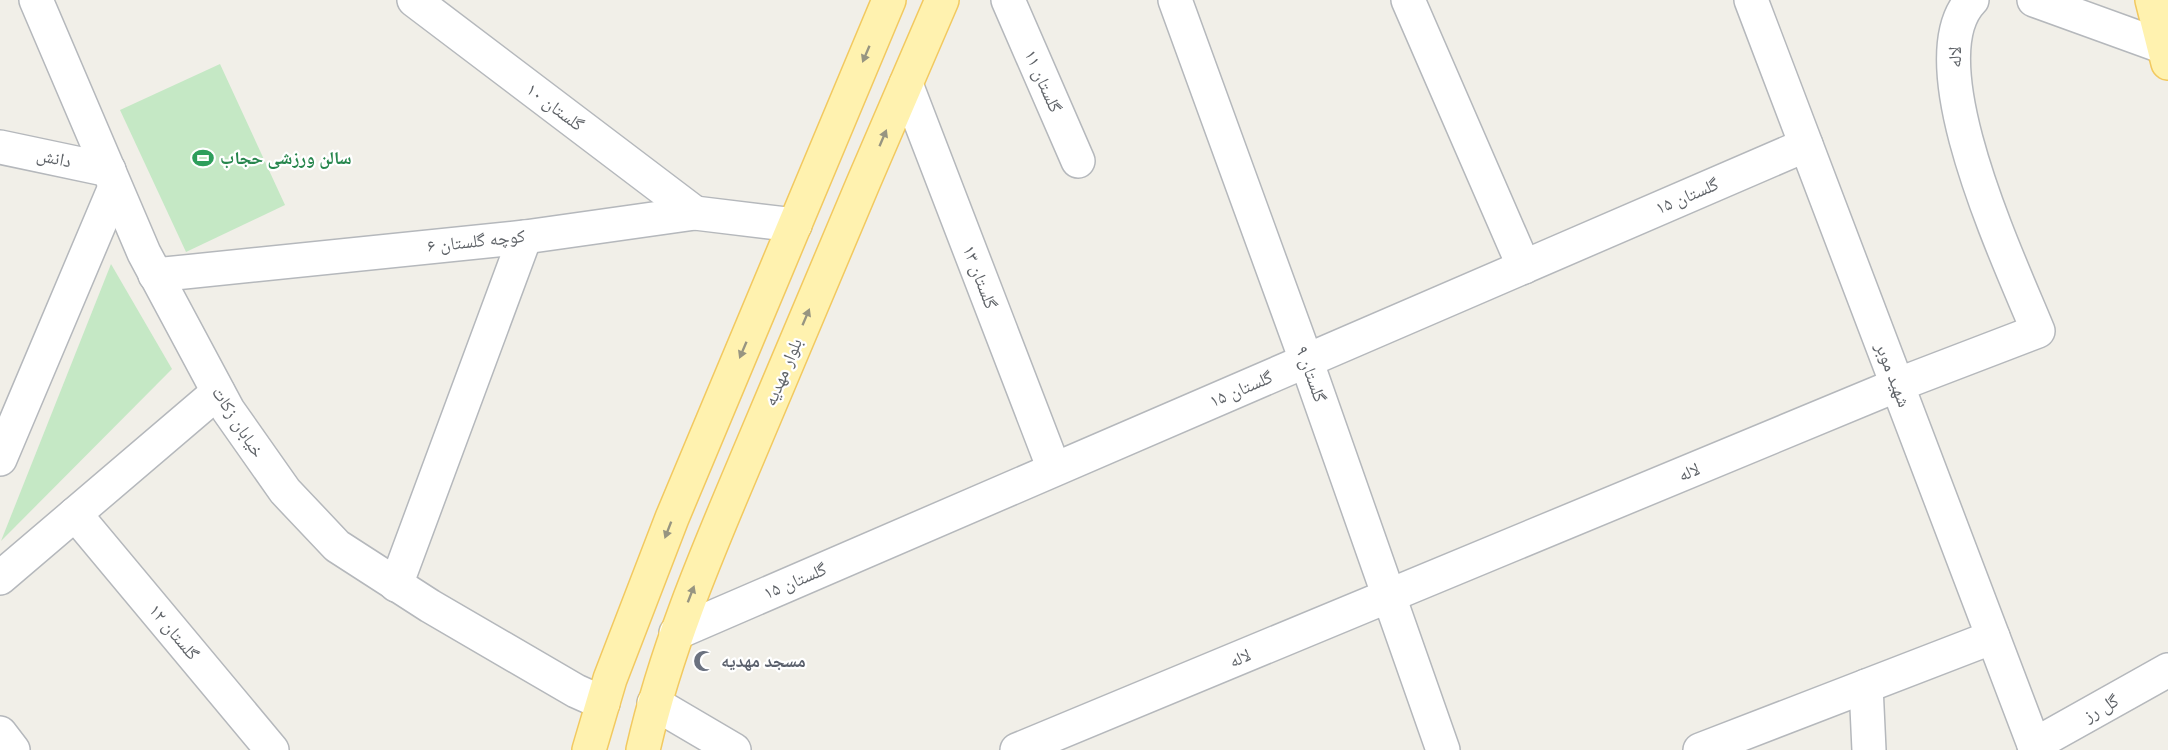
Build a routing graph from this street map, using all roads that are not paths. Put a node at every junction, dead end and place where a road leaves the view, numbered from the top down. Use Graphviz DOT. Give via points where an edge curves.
graph roads {
  1 [pos="36,0"];
  2 [pos="414,0"];
  3 [pos="889,0"];
  4 [pos="942,0"];
  5 [pos="1008,0"];
  6 [pos="1175,0"];
  7 [pos="1408,0"];
  8 [pos="1751,0"];
  9 [pos="1972,0"];
  10 [pos="2034,0"];
  11 [pos="2152,0"];
  12 [pos="2166,55"];
  13 [pos="906,84"];
  14 [pos="1806,145"];
  15 [pos="0,147"];
  16 [pos="1078,161"];
  17 [pos="112,179"];
  18 [pos="695,213"];
  19 [pos="795,225"];
  20 [pos="525,237"];
  21 [pos="1524,267"];
  22 [pos="155,275"];
  23 [pos="1306,360"];
  24 [pos="1897,385"];
  25 [pos="218,392"];
  26 [pos="0,459"];
  27 [pos="1054,470"];
  28 [pos="75,514"];
  29 [pos="0,578"];
  30 [pos="396,585"];
  31 [pos="1388,596"];
  32 [pos="676,633"];
  33 [pos="1992,637"];
  34 [pos="2168,670"];
  35 [pos="1866,686"];
  36 [pos="603,703"];
  37 [pos="654,703"];
  38 [pos="0,733"];
  39 [pos="2035,748"];
  40 [pos="13,750"];
  41 [pos="272,750"];
  42 [pos="589,750"];
  43 [pos="643,750"];
  44 [pos="734,750"];
  45 [pos="1017,750"];
  46 [pos="1443,750"];
  47 [pos="1700,750"];
  48 [pos="1869,750"];
  1 -- 17 [label="street, خیابان زکات"];
  2 -- 18 [label="street, گلستان ۱۰"];
  3 -- 19 [label="main road, one-way"];
  4 -- 13 [label="main road, بلوار مهدیه"];
  5 -- 16 [label="street, گلستان ۱۱"];
  6 -- 23 [label="street, گلستان ۹"];
  7 -- 21 [label="street"];
  8 -- 14 [label="street, شهید موبر"];
  9 -- 24 [label="street, لاله" via="1964,8 1954,39 1956,97 1982,194 2038,331"];
  10 -- 12 [label="street"];
  11 -- 12 [label="main road"];
  13 -- 27 [label="street, گلستان ۱۳"];
  32 -- 13 [label="main road, بلوار مهدیه, one-way"];
  14 -- 21 [label="street, گلستان ۱۵"];
  14 -- 24 [label="street, شهید موبر"];
  15 -- 17 [label="street, دانش"];
  17 -- 22 [label="street, خیابان زکات"];
  17 -- 26 [label="street"];
  18 -- 19 [label="street, کوچه گلستان ۶"];
  18 -- 20 [label="street, کوچه گلستان ۶"];
  19 -- 36 [label="main road, one-way" via="672,519"];
  20 -- 22 [label="street, کوچه گلستان ۶"];
  20 -- 30 [label="street"];
  21 -- 23 [label="street, گلستان ۱۵"];
  22 -- 25 [label="street, خیابان زکات"];
  23 -- 27 [label="street, گلستان ۱۵"];
  23 -- 31 [label="street, گلستان ۹"];
  24 -- 31 [label="street, لاله"];
  24 -- 33 [label="street, شهید موبر"];
  25 -- 28 [label="street"];
  25 -- 30 [label="street, خیابان زکات" via="285,491 337,546"];
  27 -- 32 [label="street, گلستان ۱۵"];
  28 -- 29 [label="street"];
  28 -- 41 [label="street, گلستان ۱۲"];
  30 -- 36 [label="street, خیابان زکات" via="567,686"];
  31 -- 45 [label="street, لاله"];
  31 -- 46 [label="street, گلستان ۹"];
  32 -- 37 [label="main road, بلوار مهدیه"];
  33 -- 35 [label="street"];
  33 -- 39 [label="street, شهید موبر"];
  34 -- 39 [label="street, گل رز"];
  35 -- 47 [label="street"];
  35 -- 48 [label="street"];
  36 -- 37 [label="main road"];
  36 -- 42 [label="main road"];
  37 -- 43 [label="main road, بلوار مهدیه"];
  37 -- 44 [label="street"];
  38 -- 40 [label="street"];
}
